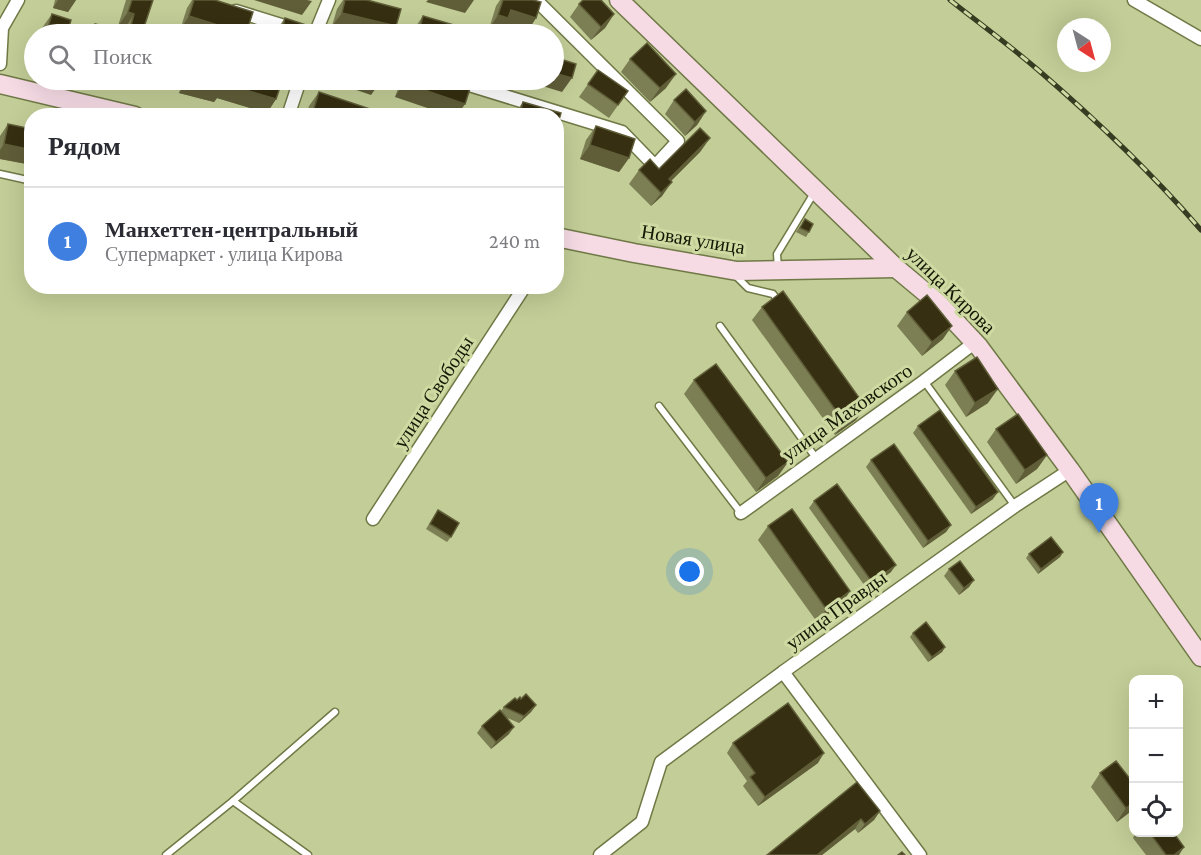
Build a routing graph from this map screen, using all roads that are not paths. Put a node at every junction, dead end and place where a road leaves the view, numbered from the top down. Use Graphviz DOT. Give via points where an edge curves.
graph roads {
  1 [pos="18,0"];
  2 [pos="329,0"];
  3 [pos="536,0"];
  4 [pos="619,0"];
  5 [pos="1134,0"];
  6 [pos="225,7"];
  7 [pos="279,24"];
  8 [pos="319,24"];
  9 [pos="560,24"];
  10 [pos="564,28"];
  11 [pos="1201,39"];
  12 [pos="0,64"];
  13 [pos="0,84"];
  14 [pos="24,90"];
  15 [pos="25,90"];
  16 [pos="297,90"];
  17 [pos="486,90"];
  18 [pos="101,108"];
  19 [pos="291,108"];
  20 [pos="544,108"];
  21 [pos="564,114"];
  22 [pos="0,174"];
  23 [pos="24,179"];
  24 [pos="816,190"];
  25 [pos="564,238"];
  26 [pos="896,268"];
  27 [pos="778,270"];
  28 [pos="737,271"];
  29 [pos="520,294"];
  30 [pos="787,313"];
  31 [pos="720,326"];
  32 [pos="974,343"];
  33 [pos="924,381"];
  34 [pos="659,406"];
  35 [pos="816,458"];
  36 [pos="1070,470"];
  37 [pos="1015,506"];
  38 [pos="741,513"];
  39 [pos="373,519"];
  40 [pos="1201,657"];
  41 [pos="783,672"];
  42 [pos="335,712"];
  43 [pos="232,801"];
  44 [pos="166,855"];
  45 [pos="308,855"];
  46 [pos="600,855"];
  47 [pos="920,855"];
  1 -- 12 [label="street" via="2,28"];
  2 -- 8 [label="street"];
  3 -- 9 [label="street"];
  4 -- 24 [label="main road, улица Кирова"];
  5 -- 11 [label="street"];
  6 -- 7 [label="street"];
  10 -- 21 [label="street" via="678,141 655,166 622,132"];
  13 -- 14 [label="main road"];
  15 -- 18 [label="main road"];
  16 -- 19 [label="street"];
  17 -- 20 [label="street"];
  22 -- 23 [label="lane"];
  24 -- 26 [label="main road, улица Кирова"];
  24 -- 27 [label="lane" via="777,254"];
  25 -- 28 [label="main road, Новая улица"];
  26 -- 27 [label="main road, Новая улица"];
  26 -- 32 [label="main road, улица Кирова" via="938,303"];
  27 -- 28 [label="main road, Новая улица"];
  28 -- 30 [label="lane" via="736,276 748,288 773,294"];
  29 -- 39 [label="street, улица Свободы"];
  31 -- 35 [label="lane"];
  32 -- 33 [label="street, улица Маховского"];
  32 -- 36 [label="main road, улица Кирова"];
  33 -- 35 [label="street, улица Маховского" via="863,418"];
  33 -- 37 [label="lane"];
  34 -- 38 [label="lane"];
  35 -- 38 [label="street, улица Маховского"];
  36 -- 37 [label="street, улица Правды"];
  36 -- 40 [label="main road, улица Кирова"];
  37 -- 41 [label="street, улица Правды"];
  41 -- 46 [label="street" via="661,762 642,822"];
  41 -- 47 [label="street, улица Правды"];
  42 -- 43 [label="lane"];
  43 -- 44 [label="lane"];
  43 -- 45 [label="lane"];
}
